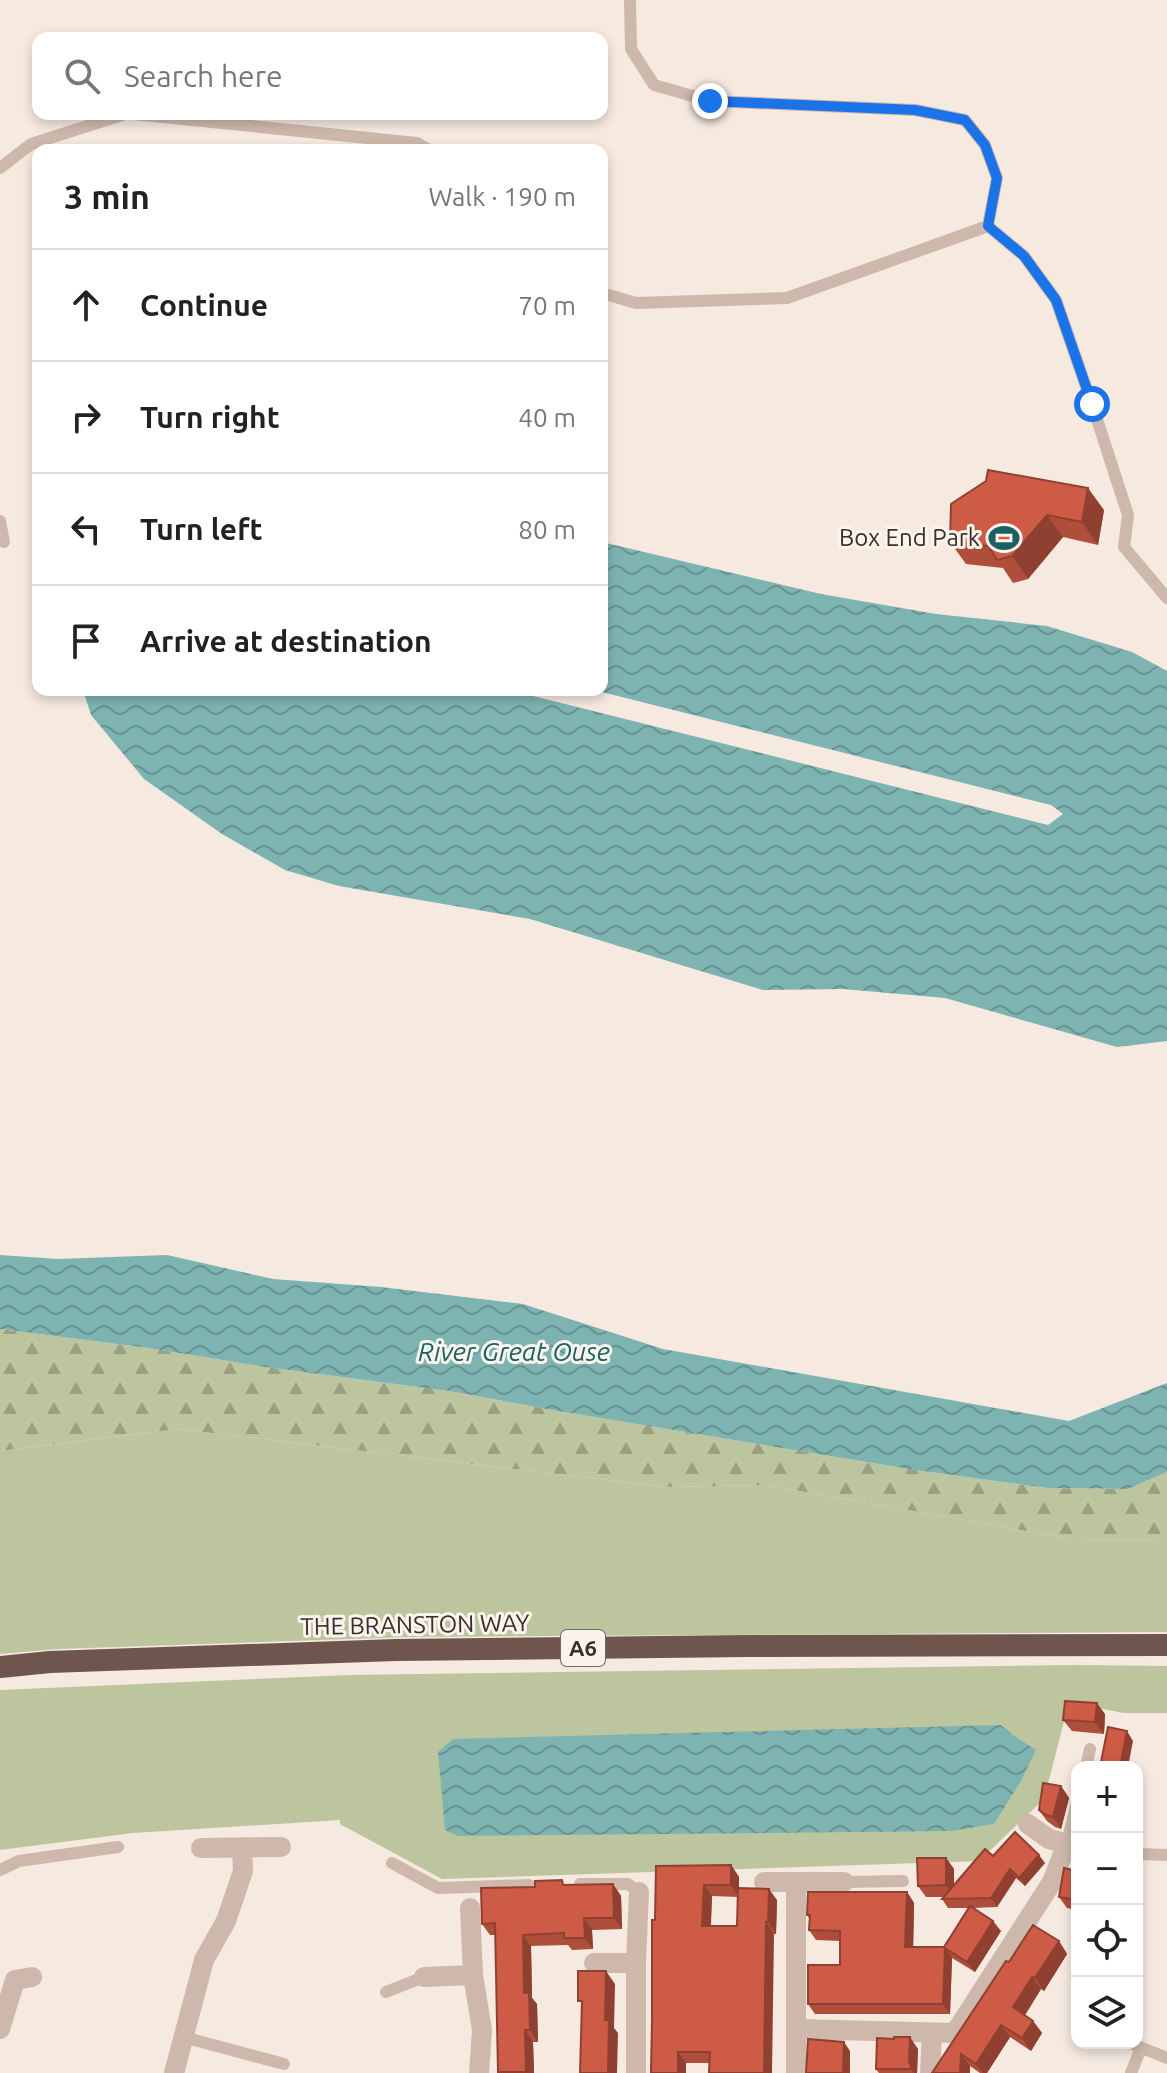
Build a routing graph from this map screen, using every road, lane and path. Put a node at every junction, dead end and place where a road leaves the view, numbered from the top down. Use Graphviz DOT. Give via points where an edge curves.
graph roads {
  1 [pos="630,0"];
  2 [pos="106,120"];
  3 [pos="192,120"];
  4 [pos="419,144"];
  5 [pos="0,168"];
  6 [pos="988,226"];
  7 [pos="608,295"];
  8 [pos="0,521"];
  9 [pos="4,542"];
  10 [pos="1167,598"];
  11 [pos="1167,1645"];
  12 [pos="0,1667"];
  13 [pos="1090,1749"];
  14 [pos="1087,1761"];
  15 [pos="1028,1824"];
  16 [pos="1071,1845"];
  17 [pos="118,1847"];
  18 [pos="242,1847"];
  19 [pos="281,1847"];
  20 [pos="1071,1847"];
  21 [pos="201,1848"];
  22 [pos="1143,1854"];
  23 [pos="1167,1855"];
  24 [pos="392,1863"];
  25 [pos="0,1870"];
  26 [pos="903,1881"];
  27 [pos="764,1882"];
  28 [pos="796,1882"];
  29 [pos="844,1882"];
  30 [pos="580,1884"];
  31 [pos="529,1885"];
  32 [pos="469,1887"];
  33 [pos="639,1892"];
  34 [pos="470,1908"];
  35 [pos="594,1963"];
  36 [pos="636,1963"];
  37 [pos="473,1975"];
  38 [pos="32,1977"];
  39 [pos="424,1977"];
  40 [pos="386,1992"];
  41 [pos="4,2002"];
  42 [pos="0,2029"];
  43 [pos="797,2029"];
  44 [pos="932,2033"];
  45 [pos="183,2037"];
  46 [pos="1135,2049"];
  47 [pos="1143,2049"];
  48 [pos="1167,2058"];
  49 [pos="284,2064"];
  50 [pos="174,2073"];
  51 [pos="479,2073"];
  52 [pos="636,2073"];
  53 [pos="796,2073"];
  54 [pos="930,2073"];
  55 [pos="1131,2073"];
  1 -- 6 [label="lane" via="631,49 654,85 710,101 915,110 965,120 985,145 997,178"];
  2 -- 5 [label="lane" via="31,144"];
  3 -- 4 [label="lane"];
  6 -- 7 [label="lane" via="787,298 636,303"];
  6 -- 10 [label="lane" via="1024,256 1056,300 1128,515 1124,547"];
  8 -- 9 [label="lane"];
  11 -- 12 [label="highway, THE BRANSTON WAY / A6" via="396,1650"];
  13 -- 14 [label="lane"];
  15 -- 16 [label="street" via="1049,1839"];
  17 -- 25 [label="lane" via="19,1861"];
  18 -- 19 [label="street"];
  18 -- 21 [label="street"];
  18 -- 45 [label="street" via="243,1871 226,1921 204,1960"];
  20 -- 44 [label="street" via="955,2033"];
  22 -- 23 [label="lane"];
  24 -- 32 [label="lane" via="438,1888"];
  26 -- 29 [label="lane"];
  27 -- 28 [label="street"];
  28 -- 29 [label="street"];
  28 -- 43 [label="street"];
  30 -- 33 [label="lane" via="628,1884"];
  31 -- 32 [label="lane"];
  32 -- 34 [label="lane"];
  33 -- 36 [label="street"];
  34 -- 37 [label="street"];
  35 -- 36 [label="street"];
  36 -- 52 [label="street"];
  37 -- 39 [label="street"];
  37 -- 51 [label="street" via="482,2030"];
  38 -- 41 [label="street" via="15,1980"];
  39 -- 40 [label="lane"];
  41 -- 42 [label="street"];
  43 -- 44 [label="street"];
  43 -- 53 [label="street"];
  44 -- 54 [label="street"];
  45 -- 49 [label="lane"];
  45 -- 50 [label="street"];
  46 -- 55 [label="lane"];
  47 -- 48 [label="lane"];
}
